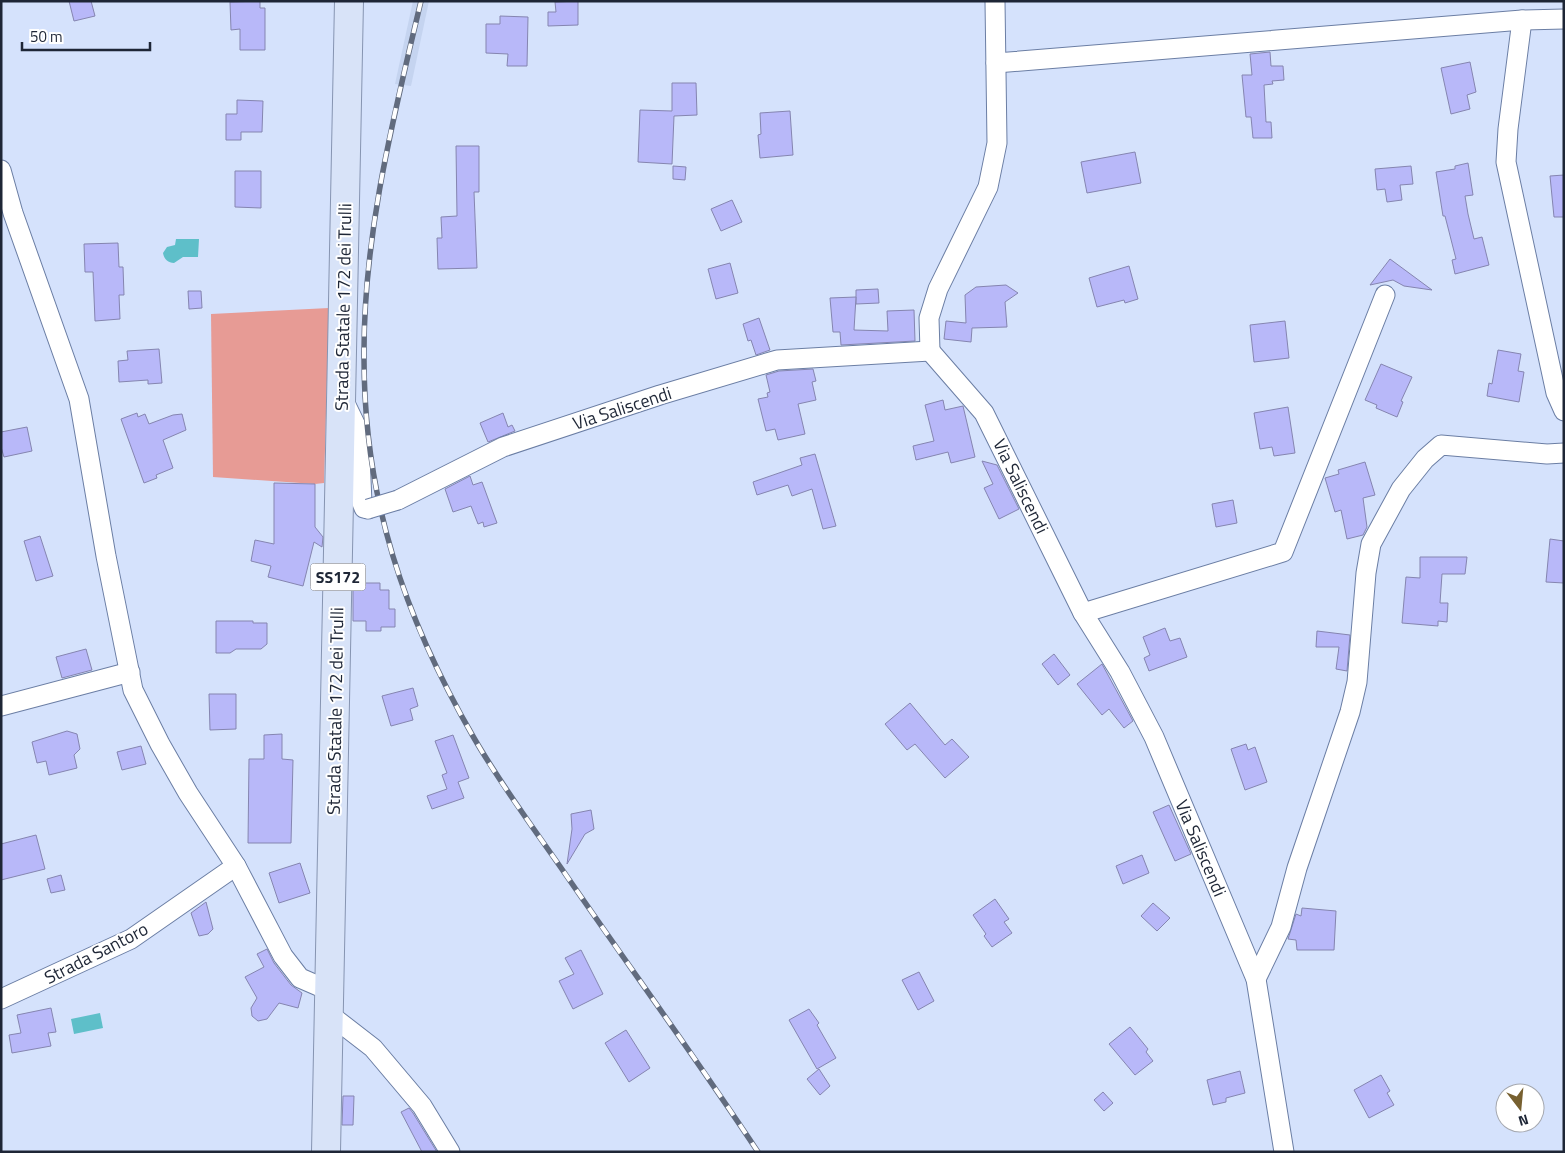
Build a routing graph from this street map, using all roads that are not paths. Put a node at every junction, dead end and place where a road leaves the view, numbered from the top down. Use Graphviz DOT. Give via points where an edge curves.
graph roads {
  1 [pos="349,1"];
  2 [pos="996,1"];
  3 [pos="1564,19"];
  4 [pos="1522,20"];
  5 [pos="996,64"];
  6 [pos="1,170"];
  7 [pos="1385,295"];
  8 [pos="930,351"];
  9 [pos="342,396"];
  10 [pos="1564,411"];
  11 [pos="1564,453"];
  12 [pos="1082,613"];
  13 [pos="130,672"];
  14 [pos="1,706"];
  15 [pos="236,866"];
  16 [pos="1256,980"];
  17 [pos="1,999"];
  18 [pos="329,1003"];
  19 [pos="326,1152"];
  20 [pos="450,1152"];
  21 [pos="1284,1152"];
  1 -- 9 [label="main road, Strada Statale 172 dei Trulli / SS172"];
  2 -- 5 [label="street"];
  3 -- 4 [label="street"];
  4 -- 5 [label="street"];
  4 -- 10 [label="street" via="1506,162 1556,393"];
  5 -- 8 [label="street" via="998,143 988,187 938,289 929,318"];
  6 -- 13 [label="street" via="13,213 79,399"];
  7 -- 12 [label="street" via="1283,552"];
  8 -- 9 [label="street, Via Saliscendi, bridge" via="777,360 660,394 504,447 398,500 368,509 362,503 359,432"];
  8 -- 12 [label="street, Via Saliscendi" via="984,413"];
  9 -- 18 [label="main road, Strada Statale 172 dei Trulli / SS172"];
  11 -- 16 [label="street" via="1441,445 1401,489 1372,544 1366,573 1357,682 1350,712 1297,868 1281,927"];
  12 -- 16 [label="street, Via Saliscendi" via="1120,672 1154,737"];
  13 -- 14 [label="street"];
  13 -- 15 [label="street" via="133,690 160,744"];
  15 -- 17 [label="street, Strada Santoro" via="131,939"];
  15 -- 18 [label="street" via="283,956 300,978"];
  16 -- 21 [label="street, Via Saliscendi"];
  18 -- 19 [label="main road, Strada Statale 172 dei Trulli / SS172"];
  18 -- 20 [label="street" via="373,1048 422,1106"];
}
